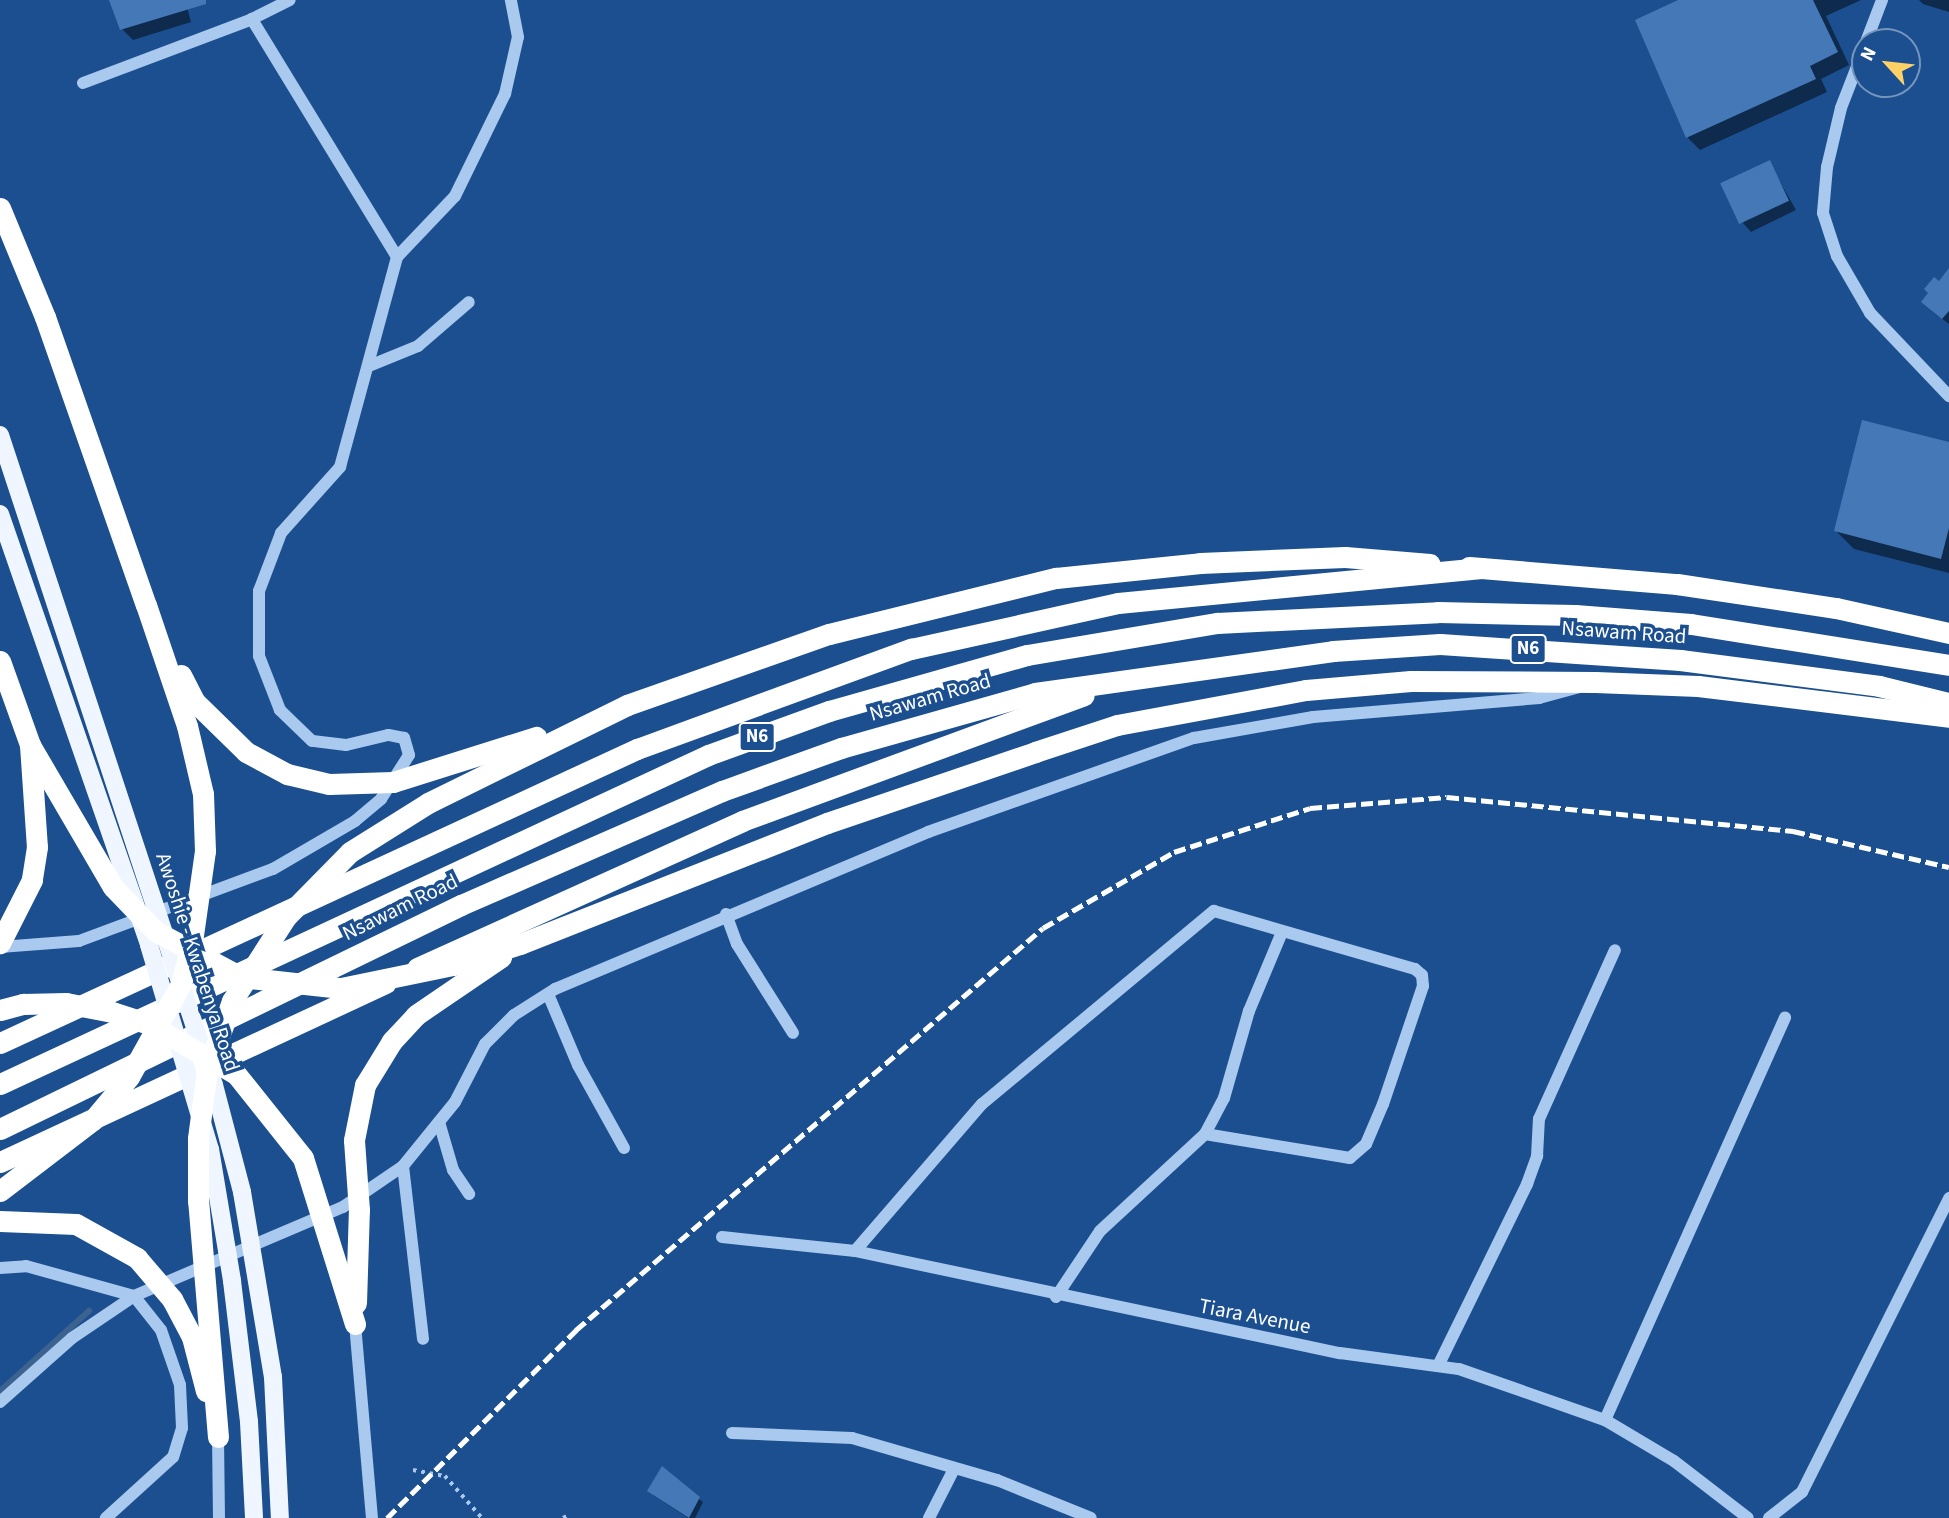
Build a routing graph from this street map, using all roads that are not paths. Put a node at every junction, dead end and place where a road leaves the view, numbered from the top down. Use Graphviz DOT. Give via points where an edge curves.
graph roads {
  1 [pos="290,0"];
  2 [pos="511,0"];
  3 [pos="1882,0"];
  4 [pos="253,19"];
  5 [pos="1872,28"];
  6 [pos="83,83"];
  7 [pos="1851,88"];
  8 [pos="0,208"];
  9 [pos="397,257"];
  10 [pos="470,302"];
  11 [pos="369,366"];
  12 [pos="1949,396"];
  13 [pos="0,435"];
  14 [pos="0,514"];
  15 [pos="1481,568"];
  16 [pos="146,605"];
  17 [pos="1949,633"];
  18 [pos="0,661"];
  19 [pos="1949,665"];
  20 [pos="1595,682"];
  21 [pos="1105,686"];
  22 [pos="1949,703"];
  23 [pos="627,705"];
  24 [pos="1949,717"];
  25 [pos="30,745"];
  26 [pos="726,914"];
  27 [pos="1282,932"];
  28 [pos="520,944"];
  29 [pos="0,945"];
  30 [pos="1615,950"];
  31 [pos="548,994"];
  32 [pos="0,1010"];
  33 [pos="1785,1017"];
  34 [pos="793,1033"];
  35 [pos="0,1043"];
  36 [pos="0,1083"];
  37 [pos="439,1122"];
  38 [pos="0,1129"];
  39 [pos="1205,1134"];
  40 [pos="624,1148"];
  41 [pos="0,1162"];
  42 [pos="403,1166"];
  43 [pos="0,1191"];
  44 [pos="469,1194"];
  45 [pos="1949,1198"];
  46 [pos="0,1221"];
  47 [pos="723,1237"];
  48 [pos="855,1251"];
  49 [pos="0,1268"];
  50 [pos="134,1296"];
  51 [pos="1056,1297"];
  52 [pos="355,1324"];
  53 [pos="424,1339"];
  54 [pos="1438,1366"];
  55 [pos="0,1402"];
  56 [pos="1605,1420"];
  57 [pos="732,1433"];
  58 [pos="218,1437"];
  59 [pos="954,1469"];
  60 [pos="106,1518"];
  61 [pos="219,1518"];
  62 [pos="254,1518"];
  63 [pos="280,1518"];
  64 [pos="372,1518"];
  65 [pos="929,1518"];
  66 [pos="1091,1518"];
  67 [pos="1748,1518"];
  68 [pos="1769,1518"];
  1 -- 4 [label="street"];
  2 -- 9 [label="street" via="518,37 505,94 456,196"];
  3 -- 5 [label="street"];
  4 -- 6 [label="street"];
  4 -- 9 [label="street"];
  7 -- 12 [label="street" via="1832,143 1823,213 1837,256 1870,313"];
  8 -- 16 [label="highway" via="45,317"];
  9 -- 11 [label="street"];
  10 -- 11 [label="street" via="418,346"];
  11 -- 29 [label="street" via="340,467 281,533 259,591 259,656 280,710 312,741 345,745 388,735 404,738 409,755 381,799 355,821 273,869 79,941"];
  13 -- 63 [label="main road, Awoshie - Kwabenya Road, bridge" via="214,1085 242,1192 273,1377"];
  14 -- 62 [label="main road, Awoshie - Kwabenya Road, bridge" via="149,945 210,1149 236,1307"];
  15 -- 17 [label="highway" via="1677,584 1836,608"];
  15 -- 23 [label="highway" via="1345,557 1200,563 1056,578 829,634"];
  15 -- 35 [label="highway" via="1118,603 911,649 637,748"];
  16 -- 23 [label="highway, bridge" via="194,701 214,724 246,752 267,763 329,784 393,782 441,770"];
  16 -- 43 [label="highway, bridge" via="187,726 203,794 205,851 192,942 181,984 129,1077 93,1121"];
  18 -- 25 [label="highway"];
  19 -- 36 [label="highway, Nsawam Road / N6" via="1691,624 1438,612 1217,623 1027,655 829,711 708,755"];
  20 -- 24 [label="highway" via="1698,686"];
  20 -- 26 [label="street" via="1539,698 1312,717 1194,738 928,832"];
  20 -- 28 [label="highway" via="1411,681 1306,690 1117,725 938,783"];
  21 -- 22 [label="highway, Nsawam Road / N6" via="1333,651 1440,644 1680,660 1879,686"];
  21 -- 38 [label="highway, Nsawam Road / N6" via="1035,693 923,723 722,791 461,905"];
  21 -- 41 [label="highway" via="742,821"];
  23 -- 58 [label="highway, bridge" via="428,803 350,852 286,917 232,1001 207,1070 198,1138 198,1201"];
  25 -- 28 [label="highway, bridge" via="113,887 155,931 241,976 341,988 453,965"];
  25 -- 29 [label="highway" via="37,847 32,880"];
  26 -- 31 [label="street"];
  26 -- 34 [label="street" via="737,944"];
  27 -- 39 [label="street" via="1249,1011 1224,1098"];
  27 -- 39 [label="street" via="1415,969 1422,975 1423,986 1383,1104 1366,1144 1350,1158"];
  27 -- 48 [label="street" via="1229,912 1214,911 1198,920 982,1104"];
  28 -- 52 [label="highway, bridge" via="416,1015 392,1041 365,1085 354,1140 359,1210"];
  30 -- 54 [label="street" via="1539,1119 1536,1156 1527,1184"];
  31 -- 37 [label="street" via="514,1015 485,1044 455,1102"];
  31 -- 40 [label="street" via="578,1065"];
  32 -- 52 [label="highway, bridge" via="23,1004 66,1003 112,1012 158,1029 236,1074 303,1158"];
  33 -- 56 [label="street"];
  37 -- 42 [label="street"];
  37 -- 44 [label="street" via="453,1170"];
  39 -- 51 [label="street" via="1100,1231"];
  42 -- 50 [label="street" via="343,1207"];
  42 -- 53 [label="street"];
  45 -- 68 [label="street" via="1802,1492"];
  46 -- 58 [label="highway, bridge" via="76,1224 137,1258 172,1299 192,1337"];
  47 -- 48 [label="street, Tiara Avenue"];
  48 -- 51 [label="street, Tiara Avenue"];
  49 -- 50 [label="street" via="26,1266"];
  50 -- 55 [label="street" via="72,1338"];
  50 -- 60 [label="street" via="161,1330 180,1385 182,1428 173,1457"];
  51 -- 54 [label="street, Tiara Avenue" via="1340,1353"];
  52 -- 64 [label="street"];
  54 -- 56 [label="street, Tiara Avenue" via="1487,1377"];
  56 -- 67 [label="street, Tiara Avenue" via="1674,1461"];
  57 -- 59 [label="street" via="852,1438"];
  58 -- 61 [label="street"];
  59 -- 65 [label="street"];
  59 -- 66 [label="street" via="997,1480"];
}
